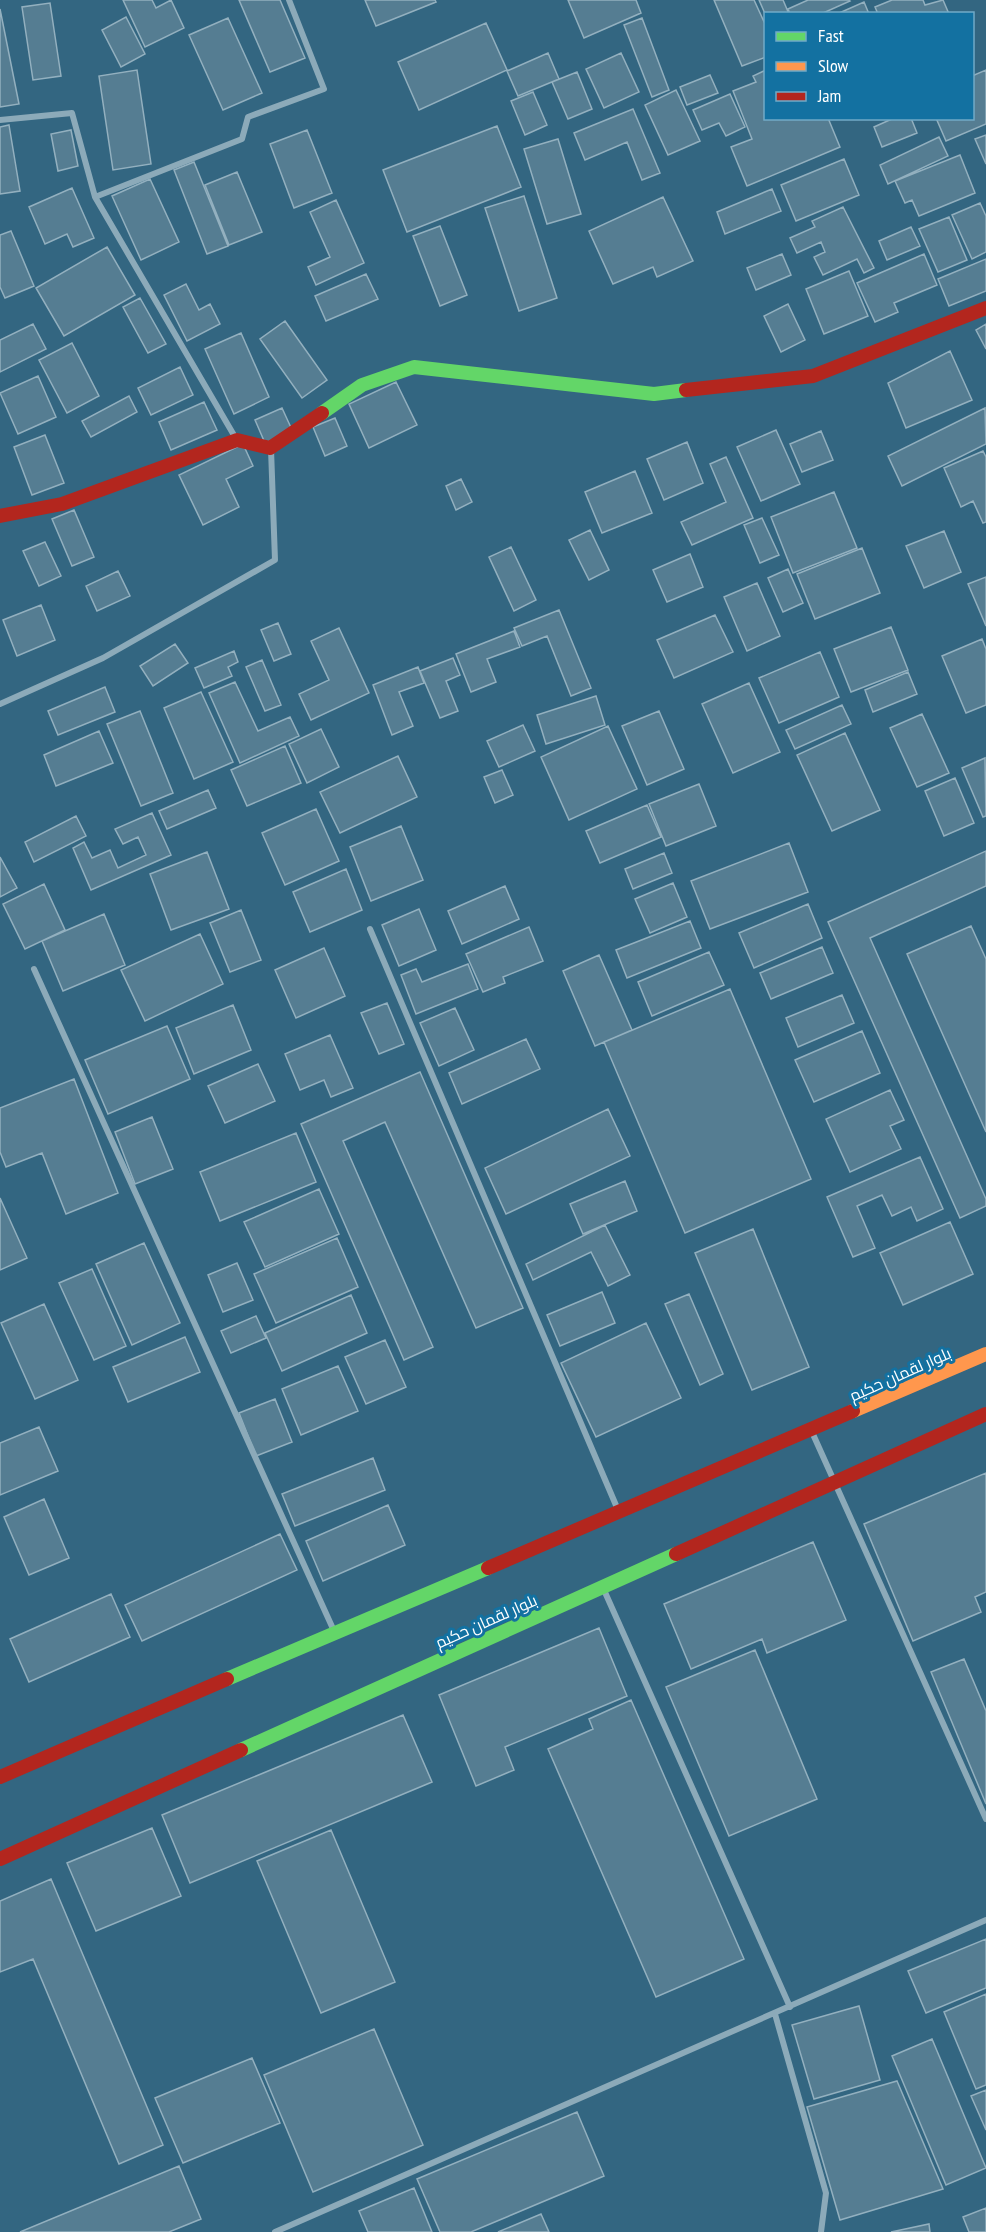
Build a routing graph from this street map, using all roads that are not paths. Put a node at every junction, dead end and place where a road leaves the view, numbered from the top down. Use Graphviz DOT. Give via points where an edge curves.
graph roads {
  1 [pos="289,0"];
  2 [pos="0,120"];
  3 [pos="95,197"];
  4 [pos="986,308"];
  5 [pos="237,440"];
  6 [pos="270,448"];
  7 [pos="0,516"];
  8 [pos="0,704"];
  9 [pos="369,929"];
  10 [pos="34,969"];
  11 [pos="986,1354"];
  12 [pos="986,1414"];
  13 [pos="812,1431"];
  14 [pos="834,1481"];
  15 [pos="620,1513"];
  16 [pos="602,1586"];
  17 [pos="336,1634"];
  18 [pos="0,1777"];
  19 [pos="986,1819"];
  20 [pos="0,1859"];
  21 [pos="986,1920"];
  22 [pos="790,2007"];
  23 [pos="776,2014"];
  24 [pos="275,2232"];
  25 [pos="821,2232"];
  1 -- 3 [label="street" via="324,89 249,117 242,139"];
  2 -- 3 [label="street" via="72,113"];
  3 -- 5 [label="street"];
  4 -- 6 [label="street" via="813,376 654,393 414,367 363,385"];
  5 -- 6 [label="street"];
  5 -- 7 [label="street" via="62,504"];
  6 -- 8 [label="street" via="275,560 103,658"];
  9 -- 15 [label="street"];
  10 -- 17 [label="street"];
  11 -- 13 [label="street, بلوار لقمان حکیم"];
  12 -- 14 [label="street, بلوار لقمان حکیم"];
  13 -- 14 [label="street"];
  13 -- 15 [label="street, بلوار لقمان حکیم"];
  14 -- 16 [label="street, بلوار لقمان حکیم"];
  14 -- 19 [label="street"];
  15 -- 17 [label="street, بلوار لقمان حکیم"];
  16 -- 20 [label="street, بلوار لقمان حکیم"];
  16 -- 22 [label="street"];
  17 -- 18 [label="street, بلوار لقمان حکیم"];
  21 -- 22 [label="street"];
  22 -- 23 [label="street"];
  23 -- 24 [label="street"];
  23 -- 25 [label="street" via="826,2193"];
}
